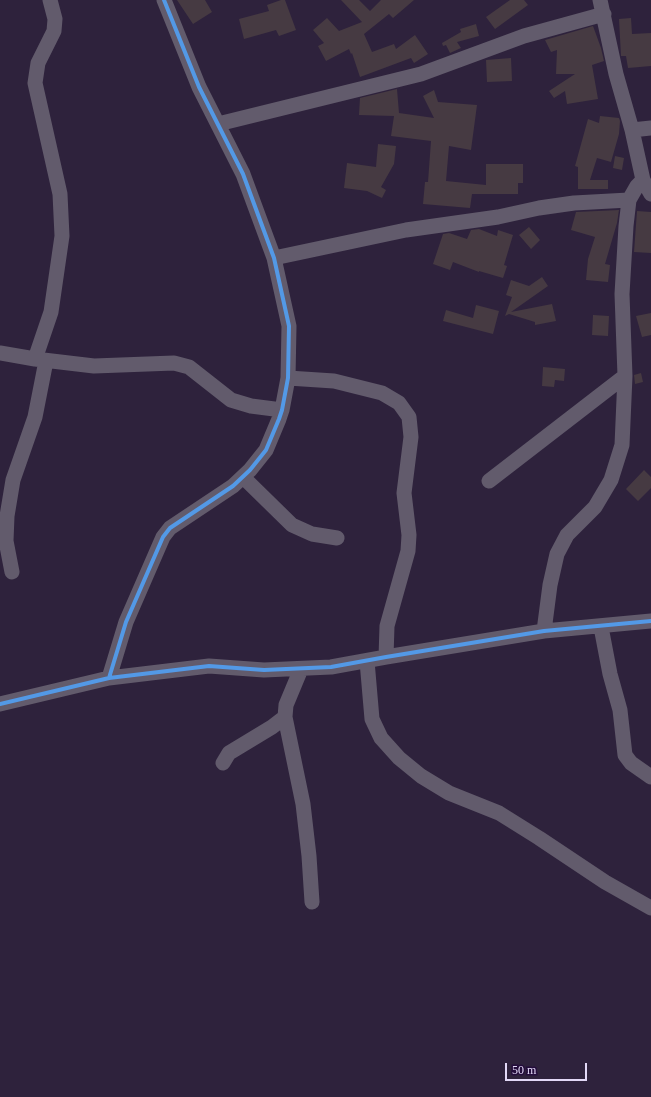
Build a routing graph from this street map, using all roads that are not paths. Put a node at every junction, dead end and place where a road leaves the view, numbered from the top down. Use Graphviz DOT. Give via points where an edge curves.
graph roads {
  1 [pos="50,0"];
  2 [pos="164,0"];
  3 [pos="602,7"];
  4 [pos="218,124"];
  5 [pos="651,128"];
  6 [pos="632,130"];
  7 [pos="643,180"];
  8 [pos="651,194"];
  9 [pos="629,200"];
  10 [pos="274,258"];
  11 [pos="0,353"];
  12 [pos="40,360"];
  13 [pos="625,376"];
  14 [pos="288,378"];
  15 [pos="282,410"];
  16 [pos="243,476"];
  17 [pos="489,481"];
  18 [pos="337,538"];
  19 [pos="12,572"];
  20 [pos="651,621"];
  21 [pos="601,626"];
  22 [pos="544,631"];
  23 [pos="386,657"];
  24 [pos="367,661"];
  25 [pos="301,669"];
  26 [pos="109,678"];
  27 [pos="0,704"];
  28 [pos="285,717"];
  29 [pos="223,763"];
  30 [pos="651,777"];
  31 [pos="312,902"];
  32 [pos="651,908"];
  1 -- 12 [label="street" via="55,19 54,31 38,63 35,83 60,194 62,236 51,312"];
  2 -- 4 [label="street" via="199,87"];
  3 -- 4 [label="street" via="421,74"];
  3 -- 6 [label="street" via="616,74"];
  4 -- 10 [label="street" via="243,174"];
  5 -- 6 [label="street"];
  6 -- 7 [label="street"];
  7 -- 8 [label="street"];
  7 -- 9 [label="street"];
  9 -- 10 [label="street" via="539,208 498,217 406,230"];
  9 -- 13 [label="street" via="622,294"];
  10 -- 14 [label="street" via="290,326"];
  11 -- 12 [label="street"];
  12 -- 15 [label="street" via="94,366 174,363 189,367 231,400 251,406"];
  12 -- 19 [label="street" via="35,417 13,480 7,516 6,540"];
  13 -- 17 [label="street"];
  13 -- 22 [label="street" via="622,445 611,480 595,507 567,535 557,554"];
  14 -- 15 [label="street"];
  14 -- 23 [label="street" via="334,381 382,393 399,403 409,417 412,437 404,493 409,535 408,550 388,626"];
  15 -- 16 [label="street" via="266,450"];
  16 -- 18 [label="street" via="292,525 312,534"];
  16 -- 26 [label="street" via="233,486 170,528 163,537 126,622"];
  20 -- 21 [label="street"];
  21 -- 22 [label="street"];
  21 -- 30 [label="street" via="620,710 625,755"];
  22 -- 23 [label="street"];
  23 -- 24 [label="street"];
  24 -- 25 [label="street"];
  24 -- 32 [label="street" via="372,719 381,738 399,758 421,776 449,793 499,814 605,882"];
  25 -- 26 [label="street" via="264,670 209,666"];
  25 -- 28 [label="street" via="286,705"];
  26 -- 27 [label="street"];
  28 -- 29 [label="street" via="229,753"];
  28 -- 31 [label="street" via="302,804"];
}
